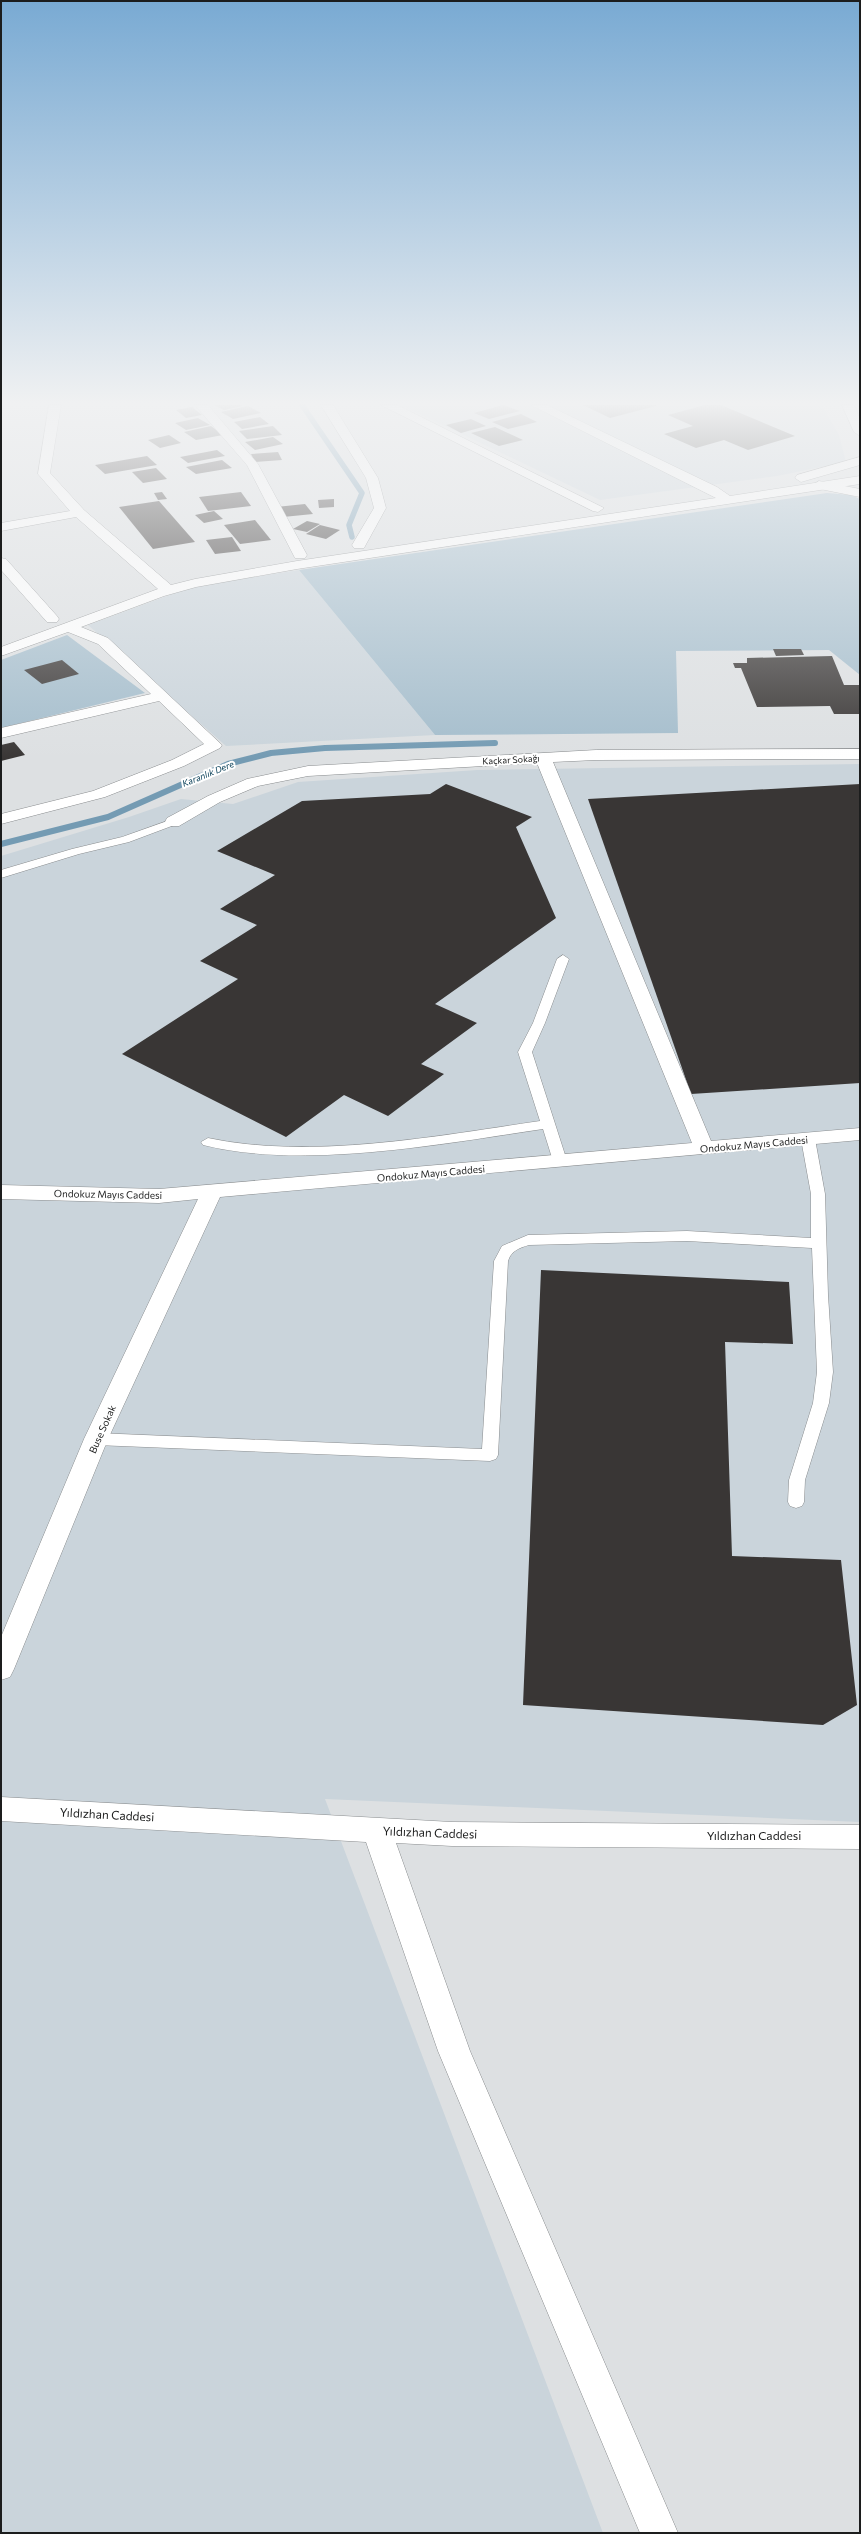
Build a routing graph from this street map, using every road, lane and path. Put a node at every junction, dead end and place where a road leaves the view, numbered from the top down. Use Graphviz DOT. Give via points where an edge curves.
graph roads {
  1 [pos="22,523"];
  2 [pos="91,523"];
  3 [pos="283,523"];
  4 [pos="371,523"];
  5 [pos="499,523"];
  6 [pos="568,523"];
  7 [pos="1,527"];
  8 [pos="358,545"];
  9 [pos="300,555"];
  10 [pos="1,562"];
  11 [pos="164,586"];
  12 [pos="52,620"];
  13 [pos="69,627"];
  14 [pos="1,639"];
  15 [pos="1,652"];
  16 [pos="162,696"];
  17 [pos="1,733"];
  18 [pos="860,754"];
  19 [pos="543,758"];
  20 [pos="1,819"];
  21 [pos="173,822"];
  22 [pos="1,874"];
  23 [pos="563,959"];
  24 [pos="548,1124"];
  25 [pos="860,1134"];
  26 [pos="808,1139"];
  27 [pos="208,1142"];
  28 [pos="704,1148"];
  29 [pos="560,1161"];
  30 [pos="1,1192"];
  31 [pos="212,1192"];
  32 [pos="819,1243"];
  33 [pos="96,1439"];
  34 [pos="796,1502"];
  35 [pos="1,1669"];
  36 [pos="1,1809"];
  37 [pos="377,1831"];
  38 [pos="860,1837"];
  39 [pos="659,2533"];
  1 -- 7 [label="street"];
  2 -- 11 [label="street"];
  3 -- 9 [label="street"];
  4 -- 8 [label="street"];
  5 -- 8 [label="street"];
  6 -- 11 [label="street"];
  8 -- 9 [label="street"];
  9 -- 11 [label="street"];
  10 -- 12 [label="street"];
  11 -- 12 [label="street"];
  11 -- 13 [label="street"];
  12 -- 14 [label="street"];
  13 -- 15 [label="street"];
  13 -- 16 [label="street" via="103,641"];
  16 -- 17 [label="street"];
  16 -- 20 [label="street" via="214,745 178,763 99,794"];
  18 -- 19 [label="street, Kaçkar Sokağı" via="596,755"];
  19 -- 21 [label="street, Kaçkar Sokağı" via="290,774 235,789"];
  19 -- 28 [label="street"];
  21 -- 22 [label="lane" via="125,840 76,851"];
  23 -- 24 [label="lane" via="539,1024 525,1052"];
  24 -- 27 [label="lane" via="426,1142 354,1148 255,1150"];
  24 -- 29 [label="lane"];
  25 -- 26 [label="street, Ondokuz Mayıs Caddesi"];
  26 -- 28 [label="street, Ondokuz Mayıs Caddesi"];
  26 -- 32 [label="lane" via="818,1194"];
  28 -- 29 [label="street, Ondokuz Mayıs Caddesi"];
  29 -- 31 [label="street, Ondokuz Mayıs Caddesi"];
  30 -- 31 [label="street, Ondokuz Mayıs Caddesi" via="159,1196"];
  31 -- 33 [label="street, Buse Sokak"];
  32 -- 33 [label="lane" via="672,1236 528,1240 508,1248 502,1254 501,1262 490,1455"];
  32 -- 34 [label="lane" via="825,1372 821,1403 798,1480"];
  33 -- 35 [label="street, Buse Sokak"];
  36 -- 37 [label="street, Yıldızhan Caddesi"];
  37 -- 38 [label="street, Yıldızhan Caddesi"];
  37 -- 39 [label="street" via="454,2051"];
}
